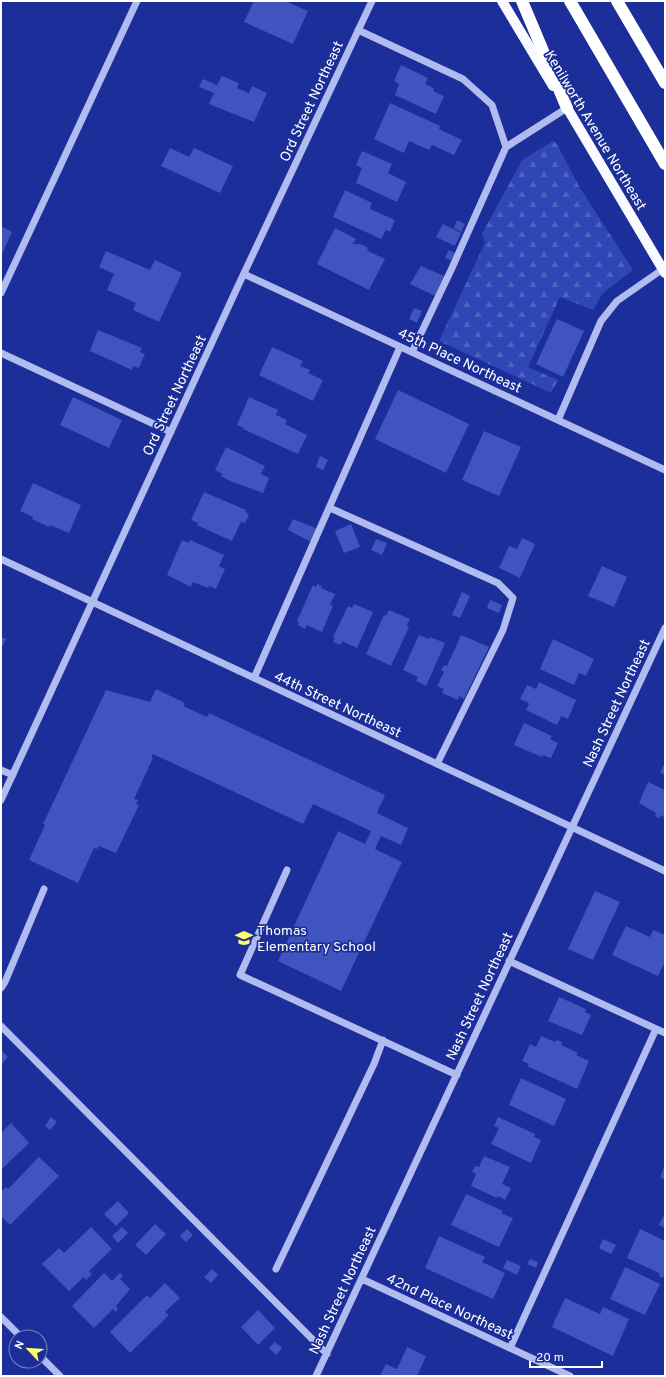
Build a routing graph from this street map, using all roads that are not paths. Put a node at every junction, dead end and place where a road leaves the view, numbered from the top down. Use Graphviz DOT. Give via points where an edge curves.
graph roads {
  1 [pos="137,1"];
  2 [pos="372,1"];
  3 [pos="502,1"];
  4 [pos="522,1"];
  5 [pos="570,1"];
  6 [pos="617,1"];
  7 [pos="358,30"];
  8 [pos="665,83"];
  9 [pos="567,108"];
  10 [pos="506,146"];
  11 [pos="665,164"];
  12 [pos="664,271"];
  13 [pos="244,274"];
  14 [pos="1,293"];
  15 [pos="400,347"];
  16 [pos="412,352"];
  17 [pos="1,353"];
  18 [pos="558,420"];
  19 [pos="171,432"];
  20 [pos="665,470"];
  21 [pos="330,508"];
  22 [pos="1,559"];
  23 [pos="92,602"];
  24 [pos="665,628"];
  25 [pos="254,678"];
  26 [pos="437,764"];
  27 [pos="1,770"];
  28 [pos="12,775"];
  29 [pos="1,800"];
  30 [pos="572,828"];
  31 [pos="287,870"];
  32 [pos="665,871"];
  33 [pos="44,889"];
  34 [pos="509,961"];
  35 [pos="1,988"];
  36 [pos="1,1026"];
  37 [pos="656,1029"];
  38 [pos="665,1033"];
  39 [pos="383,1040"];
  40 [pos="457,1075"];
  41 [pos="276,1269"];
  42 [pos="362,1279"];
  43 [pos="1,1316"];
  44 [pos="13,1329"];
  45 [pos="510,1348"];
  46 [pos="327,1354"];
  47 [pos="48,1364"];
  48 [pos="60,1376"];
  49 [pos="316,1376"];
  50 [pos="570,1376"];
  1 -- 14 [label="street"];
  2 -- 7 [label="street, Ord Street Northeast"];
  3 -- 9 [label="main road, Kenilworth Avenue Northeast"];
  4 -- 9 [label="highway"];
  5 -- 11 [label="highway"];
  6 -- 8 [label="highway"];
  7 -- 10 [label="street" via="462,79 492,105"];
  7 -- 13 [label="street, Ord Street Northeast"];
  9 -- 10 [label="street"];
  9 -- 12 [label="main road, Kenilworth Avenue Northeast"];
  10 -- 16 [label="street"];
  12 -- 18 [label="street" via="617,301 602,321"];
  13 -- 15 [label="street, 45th Place Northeast"];
  13 -- 19 [label="street, Ord Street Northeast"];
  15 -- 16 [label="street, 45th Place Northeast"];
  15 -- 21 [label="street"];
  16 -- 18 [label="street, 45th Place Northeast"];
  17 -- 19 [label="street"];
  18 -- 20 [label="street, 45th Place Northeast"];
  19 -- 23 [label="street, Ord Street Northeast"];
  21 -- 25 [label="street"];
  21 -- 26 [label="street" via="498,583 513,598 503,630"];
  22 -- 23 [label="street, 44th Street Northeast"];
  23 -- 25 [label="street, 44th Street Northeast"];
  23 -- 28 [label="street, Ord Street Northeast"];
  24 -- 30 [label="street, Nash Street Northeast"];
  25 -- 26 [label="street, 44th Street Northeast"];
  26 -- 30 [label="street, 44th Street Northeast"];
  27 -- 28 [label="street"];
  28 -- 29 [label="street, Ord Street Northeast"];
  30 -- 32 [label="street, 44th Street Northeast"];
  30 -- 34 [label="street, Nash Street Northeast"];
  31 -- 39 [label="street" via="240,975"];
  33 -- 35 [label="street"];
  34 -- 37 [label="street"];
  34 -- 40 [label="street, Nash Street Northeast"];
  36 -- 46 [label="street"];
  37 -- 38 [label="street"];
  37 -- 45 [label="street"];
  39 -- 40 [label="street"];
  39 -- 41 [label="street" via="374,1064"];
  40 -- 42 [label="street, Nash Street Northeast"];
  42 -- 45 [label="street, 42nd Place Northeast"];
  42 -- 46 [label="street, Nash Street Northeast"];
  43 -- 44 [label="street"];
  45 -- 50 [label="street, 42nd Place Northeast"];
  46 -- 49 [label="street, Nash Street Northeast"];
  47 -- 48 [label="street"];
}
